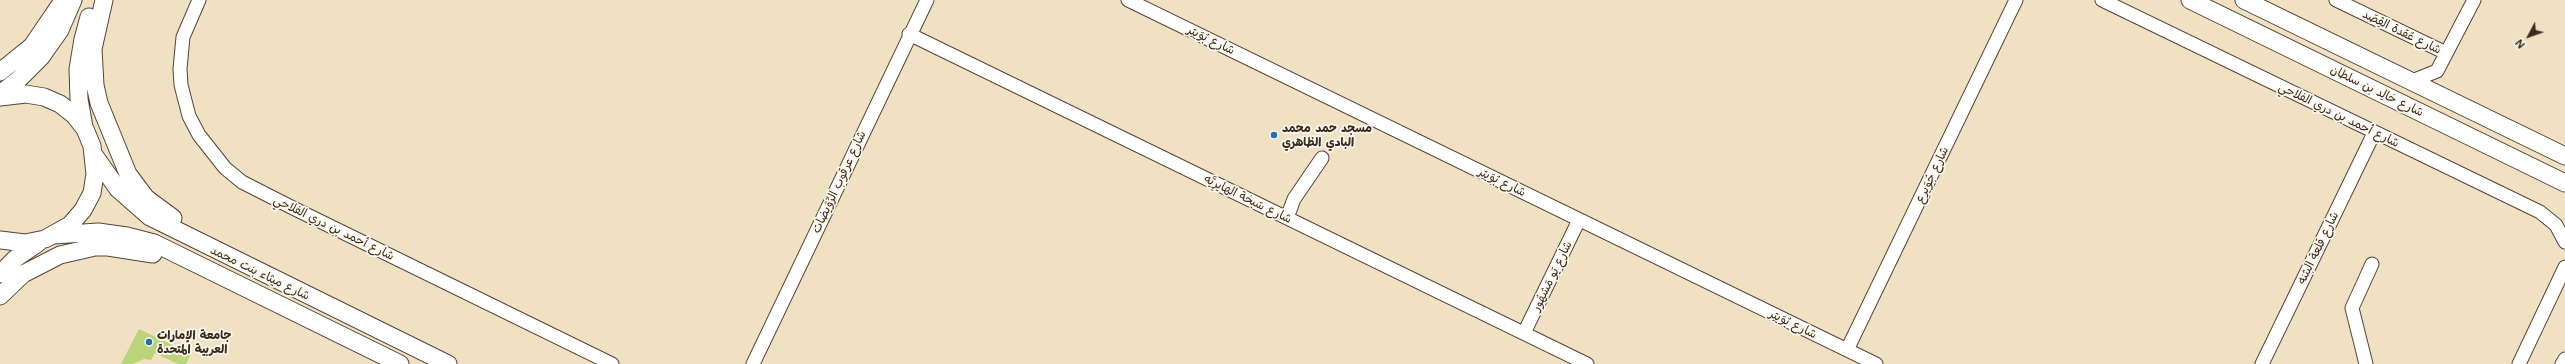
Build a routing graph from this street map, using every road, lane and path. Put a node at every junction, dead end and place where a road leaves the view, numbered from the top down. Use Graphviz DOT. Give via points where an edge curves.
graph roads {
  1 [pos="63,0"];
  2 [pos="73,0"];
  3 [pos="96,0"];
  4 [pos="104,0"];
  5 [pos="199,0"];
  6 [pos="927,0"];
  7 [pos="1128,0"];
  8 [pos="2016,0"];
  9 [pos="2102,0"];
  10 [pos="2190,0"];
  11 [pos="2244,0"];
  12 [pos="2336,0"];
  13 [pos="2474,0"];
  14 [pos="909,34"];
  15 [pos="2446,53"];
  16 [pos="2437,70"];
  17 [pos="0,72"];
  18 [pos="2412,81"];
  19 [pos="0,94"];
  20 [pos="0,97"];
  21 [pos="2446,98"];
  22 [pos="84,130"];
  23 [pos="2374,133"];
  24 [pos="2479,141"];
  25 [pos="94,155"];
  26 [pos="2565,156"];
  27 [pos="1322,158"];
  28 [pos="2565,183"];
  29 [pos="2565,196"];
  30 [pos="1287,218"];
  31 [pos="1579,220"];
  32 [pos="50,237"];
  33 [pos="0,240"];
  34 [pos="2565,242"];
  35 [pos="216,251"];
  36 [pos="2372,264"];
  37 [pos="2565,267"];
  38 [pos="0,274"];
  39 [pos="257,294"];
  40 [pos="0,296"];
  41 [pos="1524,333"];
  42 [pos="1847,350"];
  43 [pos="2565,359"];
  44 [pos="400,364"];
  45 [pos="448,364"];
  46 [pos="612,364"];
  47 [pos="753,364"];
  48 [pos="1587,364"];
  49 [pos="1876,364"];
  50 [pos="2262,364"];
  51 [pos="2366,364"];
  52 [pos="2519,364"];
  53 [pos="2562,364"];
  1 -- 17 [label="main road" via="50,23 32,46"];
  2 -- 19 [label="main road" via="60,30 41,57"];
  3 -- 22 [label="main road" via="83,39 78,69"];
  4 -- 35 [label="main road" via="95,37 94,73 99,103 122,161 146,198 200,236"];
  5 -- 46 [label="street, شارع أحمد بن دري الفلاحي" via="183,37 181,85 189,116 199,135 225,168 242,182"];
  6 -- 14 [label="street, شارع عرقوب الرِّوَيضات"];
  7 -- 31 [label="street, شارع بُوَيتِر"];
  8 -- 42 [label="street, شارع جُوَيرِع"];
  9 -- 23 [label="street, شارع أحمد بن دري الفلاحي"];
  10 -- 24 [label="main road, شارع خالِد بن سلطان"];
  11 -- 18 [label="main road, شارع خالِد بن سلطان"];
  12 -- 15 [label="street, شارع عُقدة القِصَد"];
  13 -- 15 [label="street"];
  14 -- 30 [label="street, شارع سَبخة الهايرِيَّه"];
  14 -- 47 [label="street, شارع عرقوب الرِّوَيضات"];
  15 -- 16 [label="street"];
  16 -- 18 [label="street"];
  16 -- 21 [label="street"];
  18 -- 21 [label="main road, شارع خالِد بن سلطان"];
  20 -- 22 [label="main road" via="26,94 44,97 60,104 74,116"];
  21 -- 26 [label="main road, شارع خالِد بن سلطان"];
  22 -- 25 [label="main road"];
  23 -- 34 [label="street, شارع أحمد بن دري الفلاحي" via="2540,212 2556,225"];
  23 -- 50 [label="street, شارع قلعة البثنه"];
  24 -- 28 [label="main road, شارع خالِد بن سلطان"];
  24 -- 29 [label="main road" via="2502,159"];
  25 -- 32 [label="main road" via="92,193 83,210 75,220"];
  25 -- 35 [label="main road, شارع ميثاء بنت محمد" via="109,179 138,209"];
  27 -- 30 [label="street" via="1294,199"];
  30 -- 41 [label="street, شارع سَبخة الهايرِيَّه"];
  31 -- 41 [label="street, شارع يَو مَشهُور"];
  31 -- 42 [label="street, شارع بُوَيتِر"];
  32 -- 33 [label="main road, شارع ميثاء بنت محمد" via="25,243"];
  32 -- 38 [label="main road" via="16,258"];
  32 -- 39 [label="main road, شارع ميثاء بنت محمد" via="98,232 141,239"];
  35 -- 45 [label="main road, شارع ميثاء بنت محمد"];
  36 -- 51 [label="street" via="2352,308"];
  37 -- 52 [label="street"];
  39 -- 40 [label="main road" via="232,288 153,254 108,247 77,251 47,260 23,274"];
  39 -- 44 [label="main road, شارع ميثاء بنت محمد"];
  41 -- 48 [label="street, شارع سَبخة الهايرِيَّه"];
  42 -- 49 [label="street, شارع بُوَيتِر"];
  43 -- 53 [label="street"];
}
